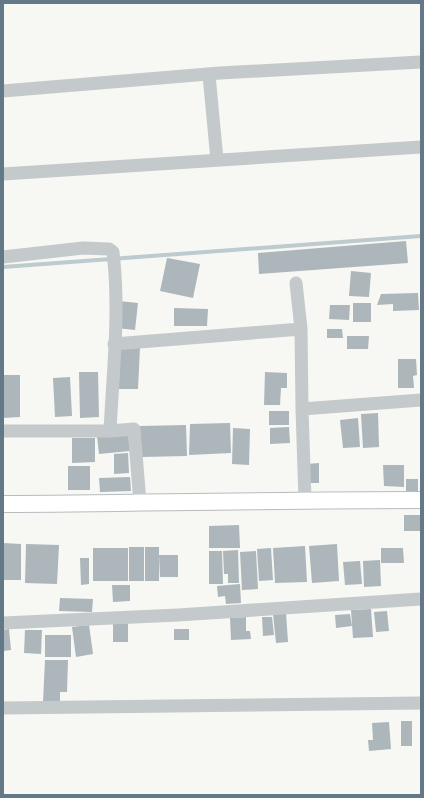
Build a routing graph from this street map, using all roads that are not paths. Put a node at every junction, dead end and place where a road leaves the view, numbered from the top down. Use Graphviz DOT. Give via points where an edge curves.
graph roads {
  1 [pos="421,62"];
  2 [pos="209,75"];
  3 [pos="3,91"];
  4 [pos="421,147"];
  5 [pos="217,160"];
  6 [pos="3,174"];
  7 [pos="3,257"];
  8 [pos="296,283"];
  9 [pos="301,329"];
  10 [pos="114,344"];
  11 [pos="421,400"];
  12 [pos="302,409"];
  13 [pos="3,431"];
  14 [pos="110,431"];
  15 [pos="305,500"];
  16 [pos="421,500"];
  17 [pos="140,503"];
  18 [pos="3,504"];
  19 [pos="421,599"];
  20 [pos="3,623"];
  21 [pos="421,703"];
  22 [pos="3,708"];
  1 -- 2 [label="street"];
  2 -- 3 [label="street"];
  2 -- 5 [label="street"];
  4 -- 5 [label="street"];
  5 -- 6 [label="street"];
  7 -- 10 [label="street" via="83,248 109,249 113,252 116,328"];
  8 -- 9 [label="street"];
  9 -- 10 [label="street"];
  9 -- 12 [label="street"];
  10 -- 14 [label="street"];
  11 -- 12 [label="street"];
  12 -- 15 [label="street"];
  13 -- 14 [label="street"];
  14 -- 17 [label="street" via="134,429"];
  15 -- 16 [label="main road"];
  15 -- 17 [label="main road"];
  17 -- 18 [label="main road"];
  19 -- 20 [label="street" via="178,615"];
  21 -- 22 [label="street"];
}
